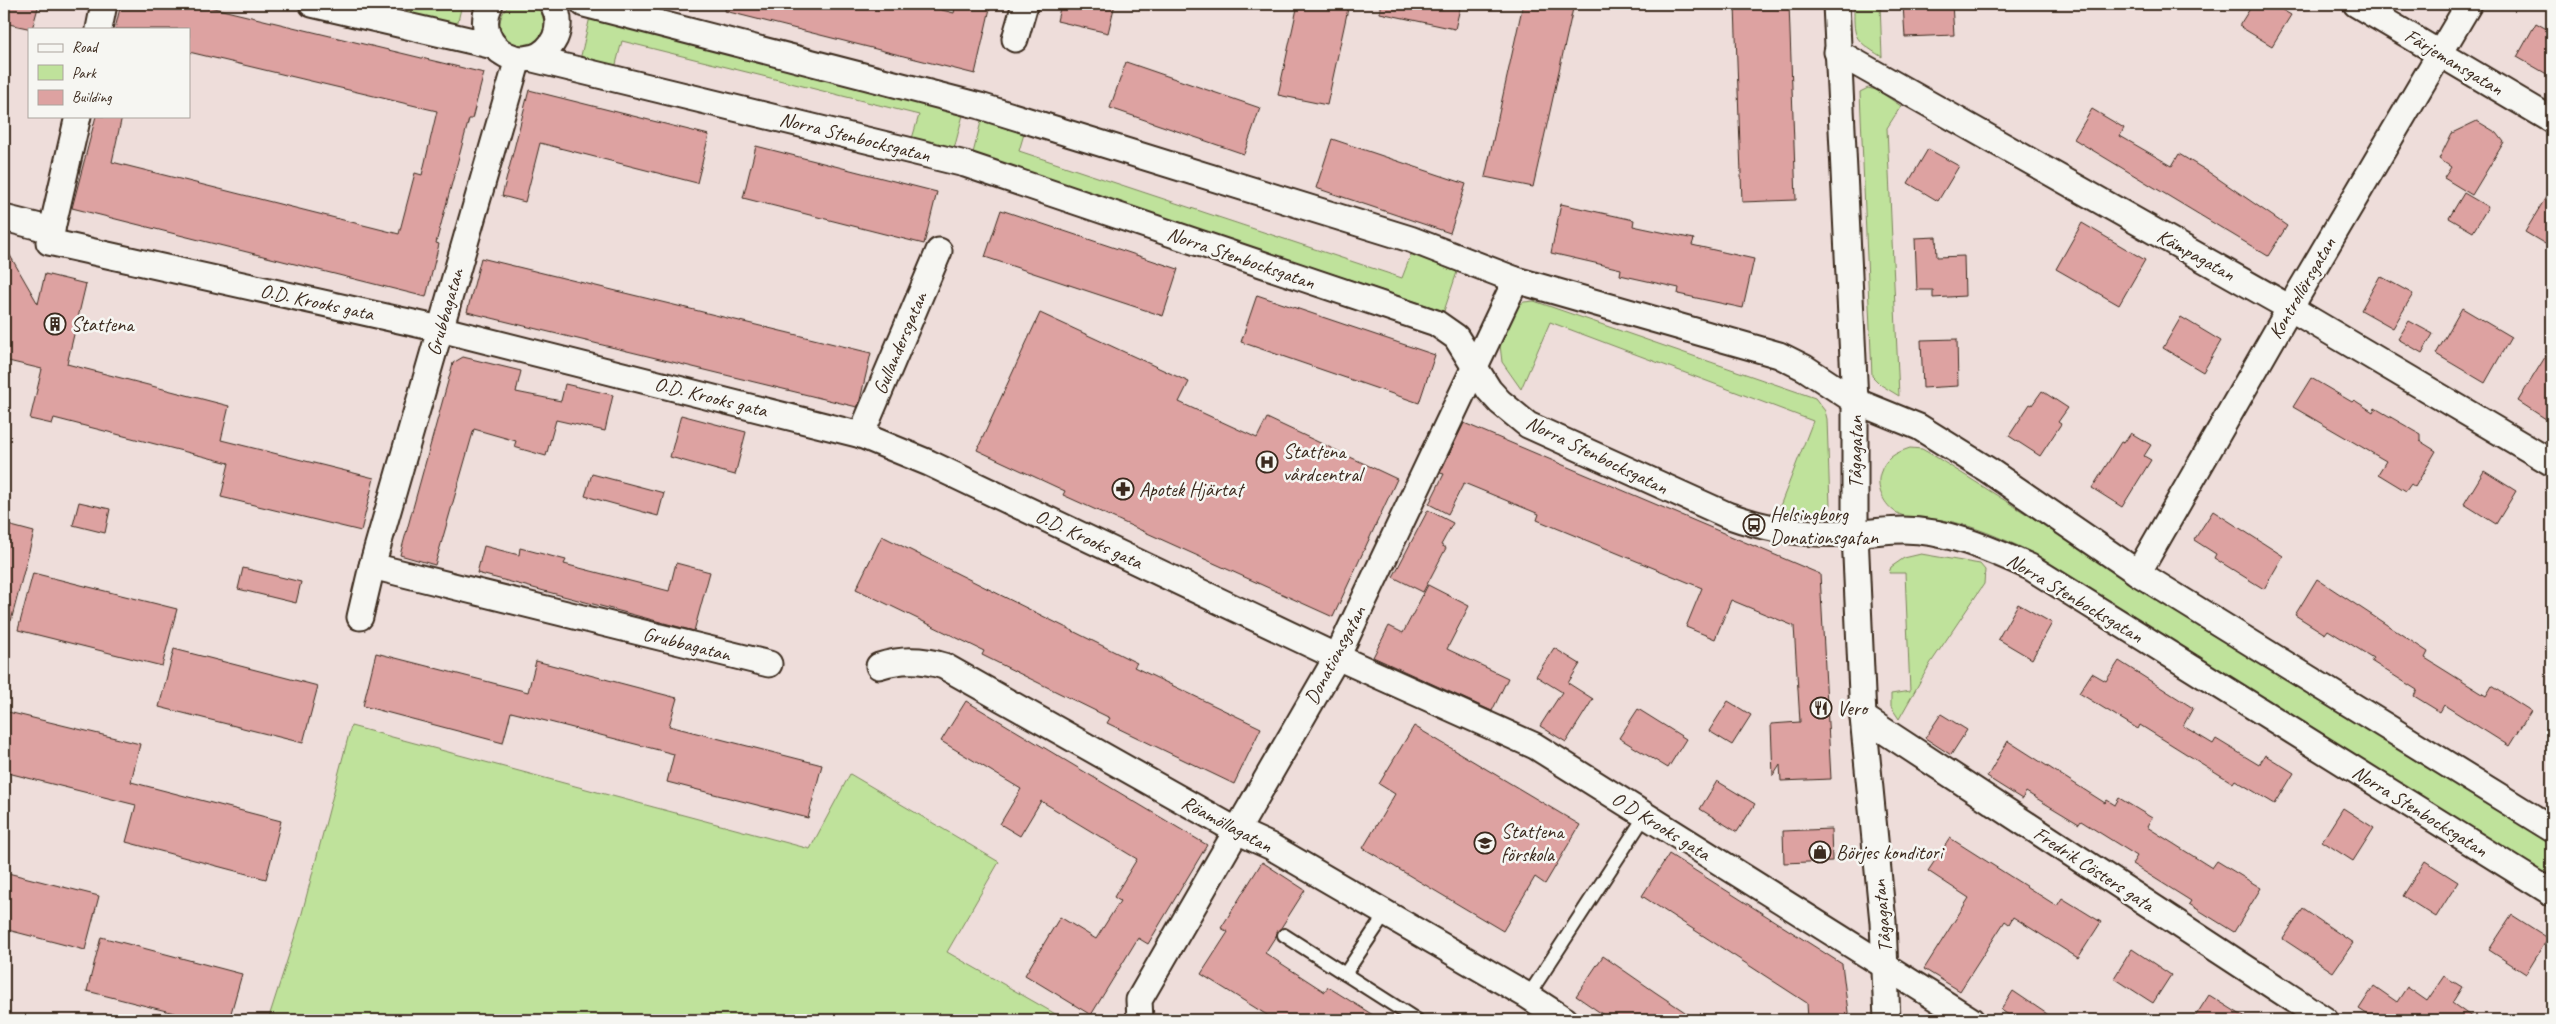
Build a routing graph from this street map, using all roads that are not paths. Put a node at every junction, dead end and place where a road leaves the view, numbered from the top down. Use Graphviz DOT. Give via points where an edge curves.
graph roads {
  1 [pos="104,4"];
  2 [pos="312,4"];
  3 [pos="490,4"];
  4 [pos="553,4"];
  5 [pos="584,4"];
  6 [pos="1025,4"];
  7 [pos="1836,4"];
  8 [pos="2356,4"];
  9 [pos="2468,4"];
  10 [pos="99,28"];
  11 [pos="1015,39"];
  12 [pos="494,46"];
  13 [pos="1837,52"];
  14 [pos="2439,53"];
  15 [pos="523,58"];
  16 [pos="78,118"];
  17 [pos="2552,120"];
  18 [pos="4,218"];
  19 [pos="51,236"];
  20 [pos="939,251"];
  21 [pos="1516,280"];
  22 [pos="2290,308"];
  23 [pos="440,329"];
  24 [pos="1476,366"];
  25 [pos="1855,400"];
  26 [pos="861,435"];
  27 [pos="2552,463"];
  28 [pos="1855,533"];
  29 [pos="372,566"];
  30 [pos="2138,574"];
  31 [pos="360,617"];
  32 [pos="1337,657"];
  33 [pos="769,664"];
  34 [pos="878,666"];
  35 [pos="1863,717"];
  36 [pos="1645,816"];
  37 [pos="2552,829"];
  38 [pos="1238,832"];
  39 [pos="2552,893"];
  40 [pos="1386,913"];
  41 [pos="1284,935"];
  42 [pos="1886,966"];
  43 [pos="1345,974"];
  44 [pos="1528,996"];
  45 [pos="1140,1020"];
  46 [pos="1417,1020"];
  47 [pos="1565,1020"];
  48 [pos="1887,1020"];
  49 [pos="1971,1020"];
  50 [pos="2325,1020"];
  1 -- 10 [label="street"];
  2 -- 12 [label="street, Norra Stenbocksgatan"];
  3 -- 12 [label="street" via="485,24"];
  4 -- 15 [label="street" via="558,21 554,40 541,53"];
  5 -- 21 [label="street" via="980,106 1410,239"];
  6 -- 11 [label="street"];
  7 -- 13 [label="street, Tågagatan"];
  8 -- 14 [label="street, Färjemansgatan"];
  9 -- 14 [label="street, Kontrollörsgatan"];
  12 -- 15 [label="street, Norra Stenbocksgatan" via="504,54"];
  13 -- 22 [label="street, Kämpagatan"];
  13 -- 25 [label="street, Tågagatan"];
  14 -- 17 [label="street, Färjemansgatan"];
  14 -- 22 [label="street, Kontrollörsgatan"];
  15 -- 23 [label="street, Grubbagatan"];
  15 -- 24 [label="street, Norra Stenbocksgatan" via="965,164 1436,324 1456,336"];
  16 -- 19 [label="street"];
  18 -- 19 [label="street, O.D. Krooks gata"];
  19 -- 23 [label="street, O.D. Krooks gata"];
  20 -- 26 [label="street, Gullandersgatan"];
  21 -- 24 [label="street, Donationsgatan"];
  21 -- 25 [label="street" via="1779,355"];
  22 -- 27 [label="street, Kämpagatan"];
  22 -- 30 [label="street, Kontrollörsgatan"];
  23 -- 26 [label="street, O.D. Krooks gata"];
  23 -- 29 [label="street, Grubbagatan"];
  24 -- 28 [label="street, Norra Stenbocksgatan" via="1489,390 1528,425 1726,515 1793,533"];
  24 -- 32 [label="street, Donationsgatan"];
  25 -- 28 [label="street, Tågagatan"];
  25 -- 30 [label="street" via="1919,427 1988,470"];
  26 -- 32 [label="street, O.D. Krooks gata" via="938,468"];
  28 -- 35 [label="street, Tågagatan"];
  28 -- 39 [label="street, Norra Stenbocksgatan" via="1904,530 1934,534 1988,549 2030,567"];
  29 -- 31 [label="street, Grubbagatan"];
  29 -- 33 [label="street, Grubbagatan"];
  30 -- 37 [label="street"];
  32 -- 36 [label="street, O D Krooks gata" via="1535,746"];
  32 -- 38 [label="street, Donationsgatan"];
  34 -- 38 [label="street, Röamöllagatan" via="928,661 944,666"];
  35 -- 42 [label="street, Tågagatan"];
  35 -- 50 [label="street, Fredrik Cösters gata"];
  36 -- 42 [label="street, O D Krooks gata"];
  36 -- 44 [label="lane"];
  38 -- 40 [label="street, Röamöllagatan" via="1270,846"];
  38 -- 45 [label="street, Donationsgatan" via="1139,1000"];
  40 -- 43 [label="lane"];
  40 -- 44 [label="street, Röamöllagatan"];
  41 -- 43 [label="lane"];
  42 -- 48 [label="street, Tågagatan"];
  42 -- 49 [label="street, O D Krooks gata"];
  43 -- 46 [label="lane"];
  44 -- 47 [label="street, Röamöllagatan"];
}
